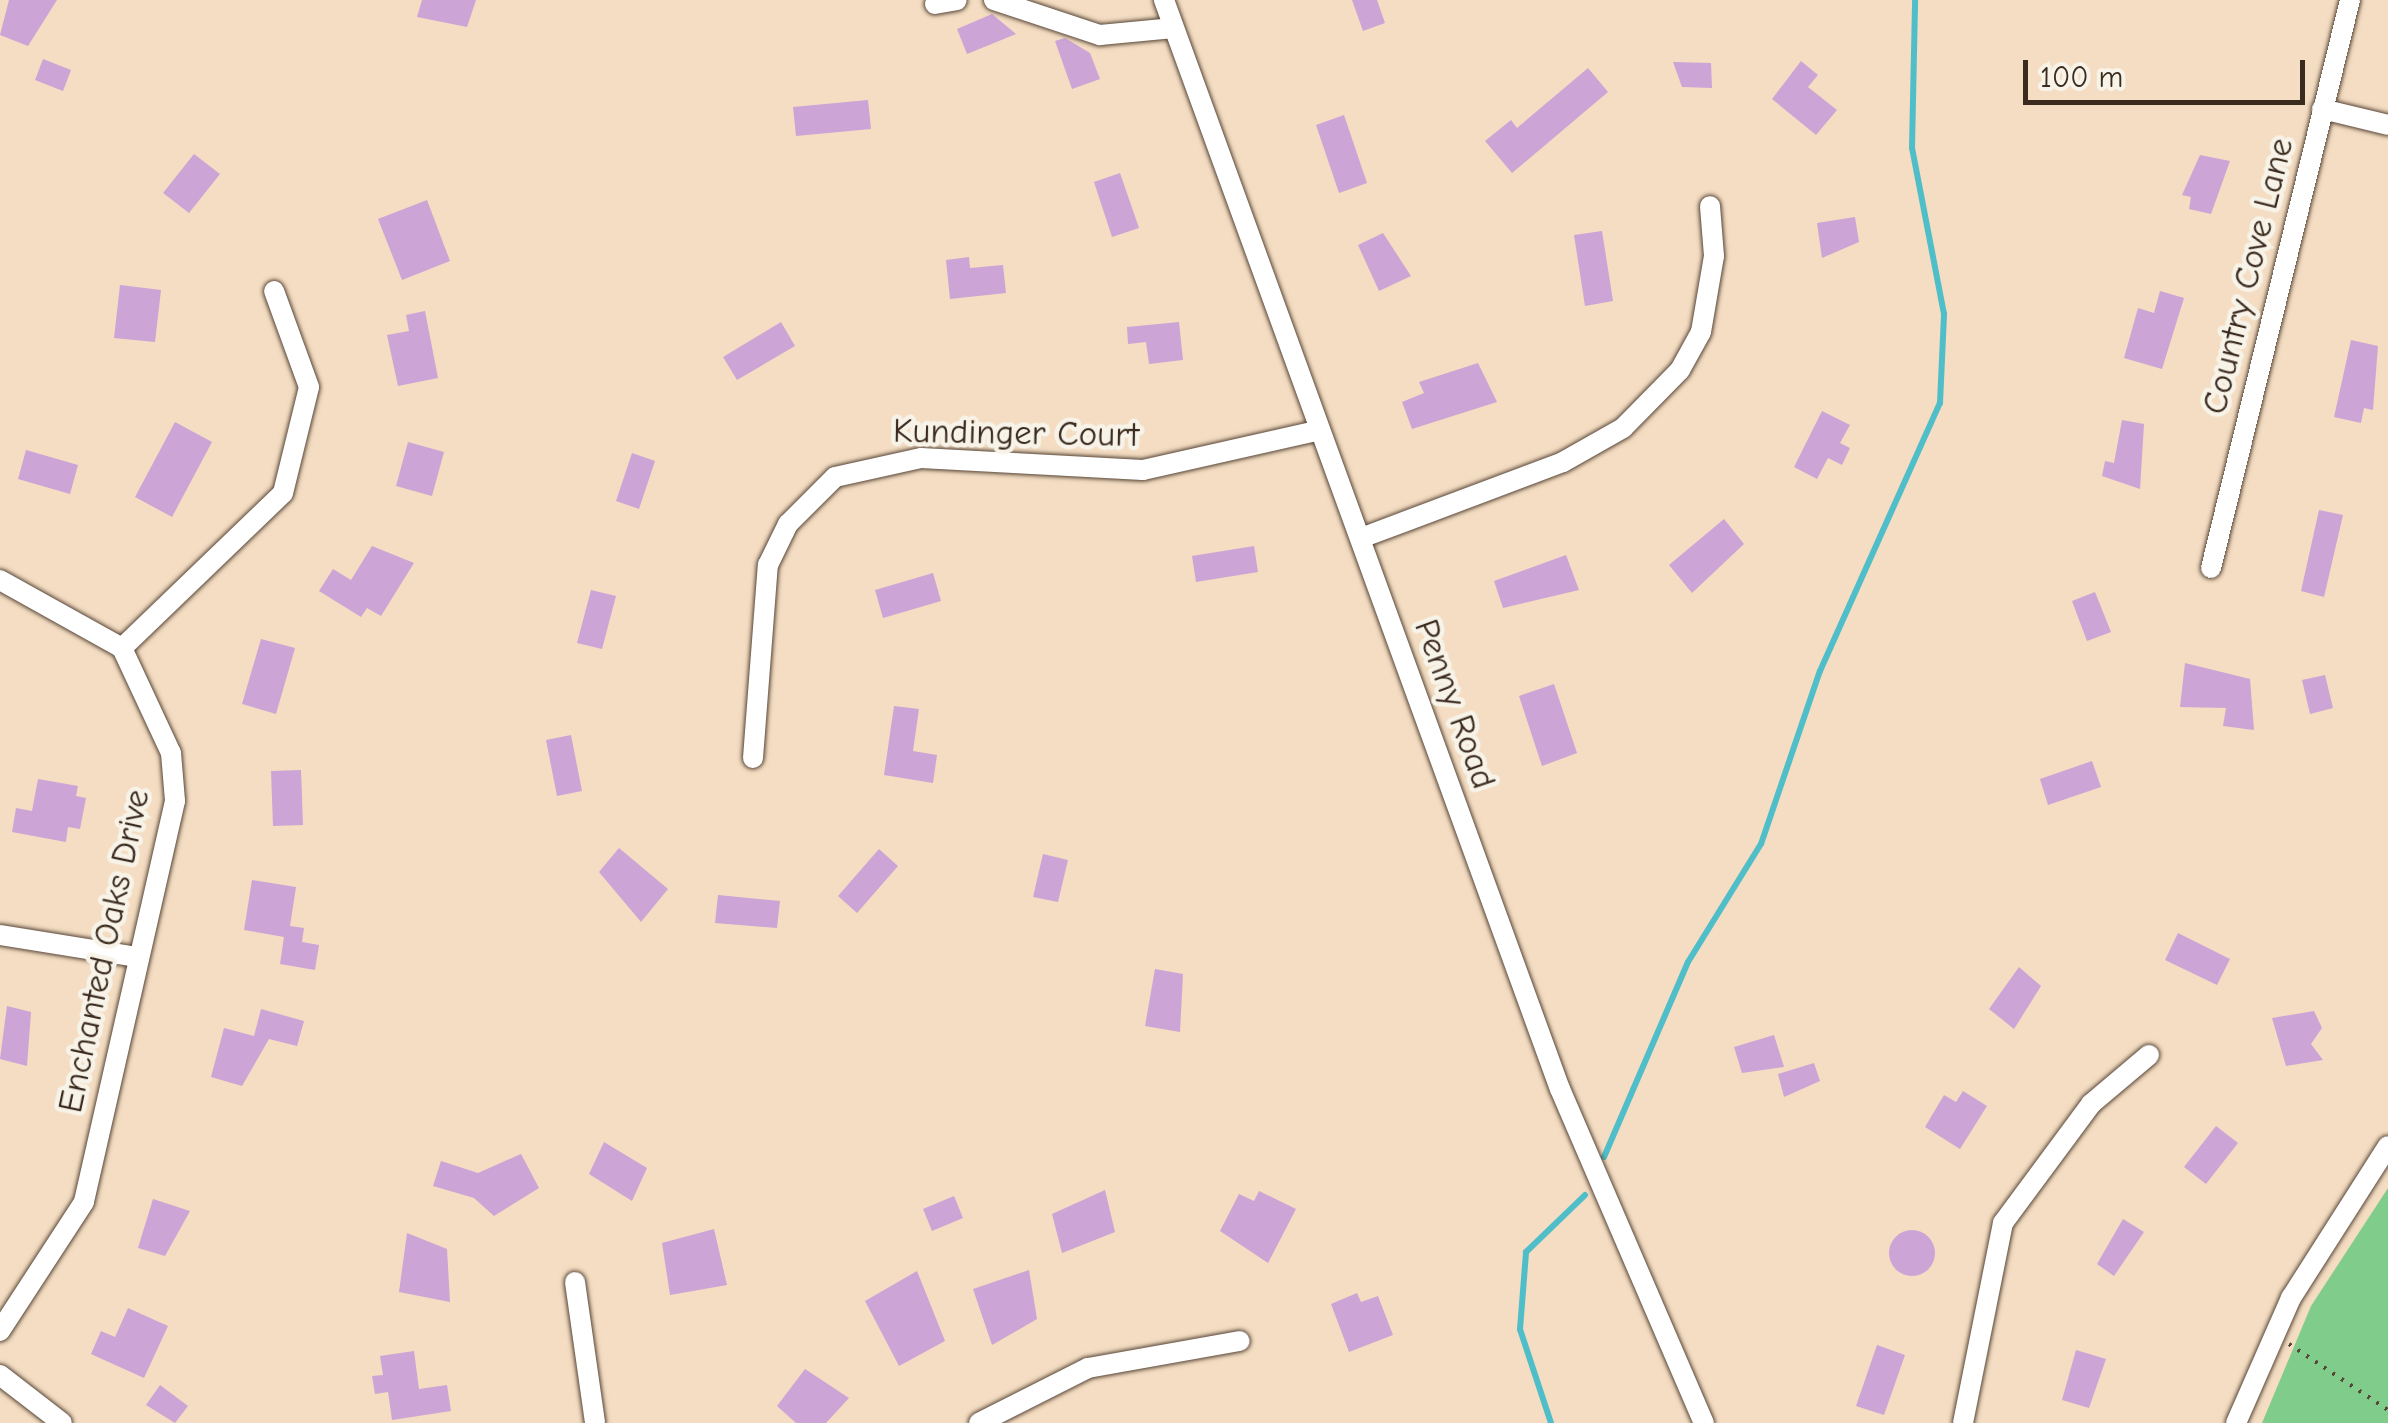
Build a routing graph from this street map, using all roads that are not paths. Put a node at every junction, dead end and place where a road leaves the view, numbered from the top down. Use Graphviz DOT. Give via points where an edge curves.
graph roads {
  1 [pos="958,0"];
  2 [pos="994,0"];
  3 [pos="1164,0"];
  4 [pos="2350,0"];
  5 [pos="935,4"];
  6 [pos="1174,28"];
  7 [pos="2322,109"];
  8 [pos="2388,124"];
  9 [pos="1710,206"];
  10 [pos="274,291"];
  11 [pos="1320,430"];
  12 [pos="1361,538"];
  13 [pos="2212,568"];
  14 [pos="0,580"];
  15 [pos="122,648"];
  16 [pos="753,758"];
  17 [pos="0,935"];
  18 [pos="137,957"];
  19 [pos="2149,1055"];
  20 [pos="2388,1146"];
  21 [pos="575,1282"];
  22 [pos="0,1332"];
  23 [pos="1240,1341"];
  24 [pos="0,1375"];
  25 [pos="62,1423"];
  26 [pos="595,1423"];
  27 [pos="979,1423"];
  28 [pos="1704,1423"];
  29 [pos="1964,1423"];
  30 [pos="2236,1423"];
  1 -- 5 [label="street"];
  2 -- 6 [label="street" via="1100,34"];
  3 -- 6 [label="street, Penny Road"];
  4 -- 7 [label="street, Country Cove Lane"];
  6 -- 11 [label="street, Penny Road"];
  7 -- 8 [label="street"];
  7 -- 13 [label="street, Country Cove Lane"];
  9 -- 12 [label="street" via="1714,256 1700,332 1680,370 1623,428 1563,462"];
  10 -- 15 [label="street" via="309,386 283,492"];
  11 -- 12 [label="street, Penny Road"];
  11 -- 16 [label="street, Kundinger Court" via="1143,470 920,458 835,477 788,524 768,565"];
  12 -- 28 [label="street, Penny Road" via="1560,1088"];
  14 -- 15 [label="street"];
  15 -- 18 [label="street, Enchanted Oaks Drive" via="170,753 175,801"];
  17 -- 18 [label="street"];
  18 -- 22 [label="street, Enchanted Oaks Drive" via="84,1202"];
  19 -- 29 [label="street" via="2091,1104 2003,1223"];
  20 -- 30 [label="street" via="2273,1334"];
  21 -- 26 [label="street"];
  23 -- 27 [label="street" via="1088,1368"];
  24 -- 25 [label="street"];
}
